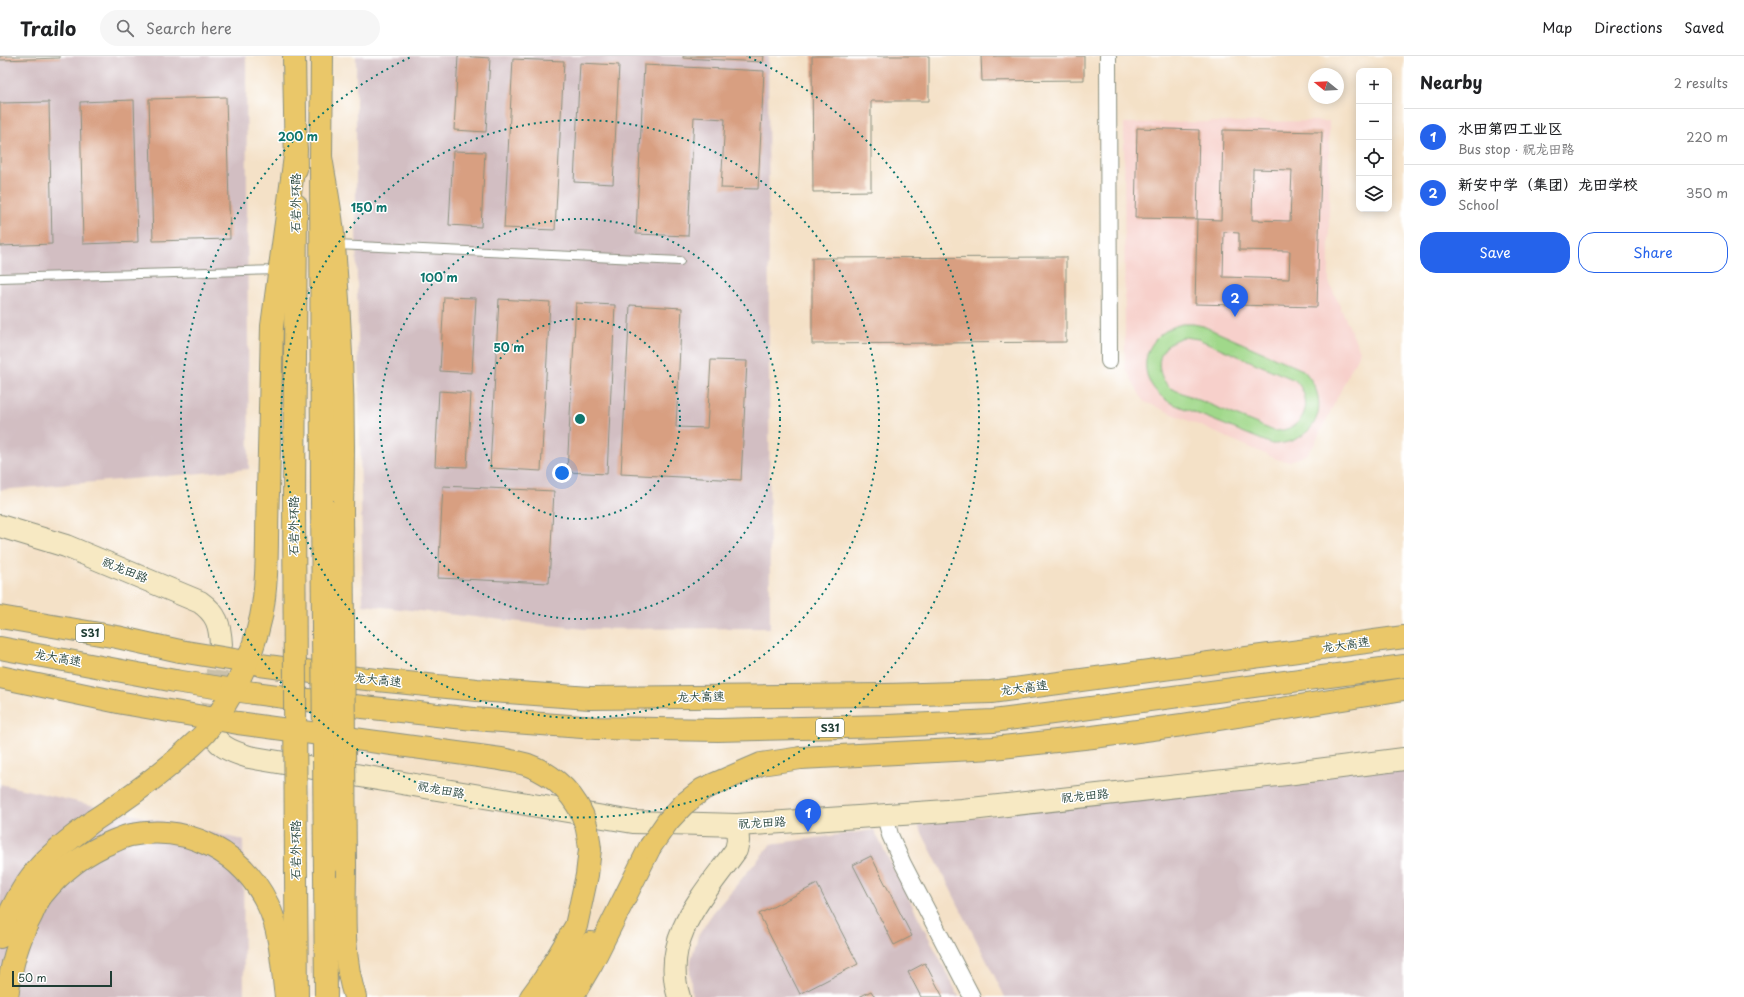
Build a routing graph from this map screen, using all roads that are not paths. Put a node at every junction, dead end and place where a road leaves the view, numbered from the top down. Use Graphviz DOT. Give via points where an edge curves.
graph roads {
  1 [pos="294,56"];
  2 [pos="322,56"];
  3 [pos="1108,56"];
  4 [pos="296,148"];
  5 [pos="321,157"];
  6 [pos="334,244"];
  7 [pos="680,261"];
  8 [pos="280,270"];
  9 [pos="0,278"];
  10 [pos="1109,361"];
  11 [pos="0,526"];
  12 [pos="0,617"];
  13 [pos="1404,637"];
  14 [pos="221,645"];
  15 [pos="0,648"];
  16 [pos="1404,666"];
  17 [pos="0,677"];
  18 [pos="1404,689"];
  19 [pos="209,725"];
  20 [pos="1404,759"];
  21 [pos="885,816"];
  22 [pos="737,825"];
  23 [pos="621,904"];
  24 [pos="2,929"];
  25 [pos="547,988"];
  26 [pos="7,997"];
  27 [pos="286,997"];
  28 [pos="297,997"];
  29 [pos="326,997"];
  30 [pos="355,997"];
  31 [pos="521,997"];
  32 [pos="531,997"];
  33 [pos="572,997"];
  34 [pos="679,997"];
  35 [pos="972,997"];
  1 -- 4 [label="main road, 石岩外环路"];
  2 -- 5 [label="main road, 石岩外环路"];
  3 -- 10 [label="street"];
  4 -- 8 [label="main road"];
  4 -- 28 [label="main road, 石岩外环路, bridge" via="294,501"];
  5 -- 6 [label="main road"];
  5 -- 29 [label="main road, 石岩外环路, bridge"];
  6 -- 7 [label="lane"];
  6 -- 30 [label="main road, bridge" via="343,470 345,935 349,980"];
  8 -- 9 [label="lane"];
  8 -- 24 [label="main road, bridge" via="272,326 265,588 260,617 241,675 204,734 167,768 67,841 32,876 20,892"];
  11 -- 14 [label="street, 祝龙田路" via="66,546 200,602 210,609 217,620"];
  12 -- 13 [label="main road, 龙大高速 / S31, bridge" via="260,665 477,690 590,698 991,692"];
  15 -- 16 [label="main road, 龙大高速 / S31, bridge" via="254,693 354,706 596,728 733,730 993,721"];
  17 -- 25 [label="main road, bridge" via="123,703 238,723 501,759 528,765 549,776 560,784 577,804 586,825 590,849 576,926"];
  18 -- 23 [label="main road, bridge" via="1094,737 993,748 801,758 761,764 703,789 684,804 668,821 650,847"];
  19 -- 22 [label="street, 祝龙田路" via="212,735 220,744 249,757 633,822"];
  20 -- 21 [label="street, 祝龙田路" via="962,810"];
  21 -- 22 [label="street, 祝龙田路"];
  21 -- 35 [label="street" via="903,864"];
  22 -- 34 [label="street" via="736,850 694,908 678,939 673,974"];
  23 -- 25 [label="main road" via="563,977"];
  23 -- 33 [label="main road"];
  25 -- 31 [label="main road"];
  25 -- 32 [label="main road"];
  26 -- 27 [label="main road" via="12,964 24,929 41,896 68,868 94,849 130,835 166,832 197,838 226,854 251,879 268,905 279,943"];
}
